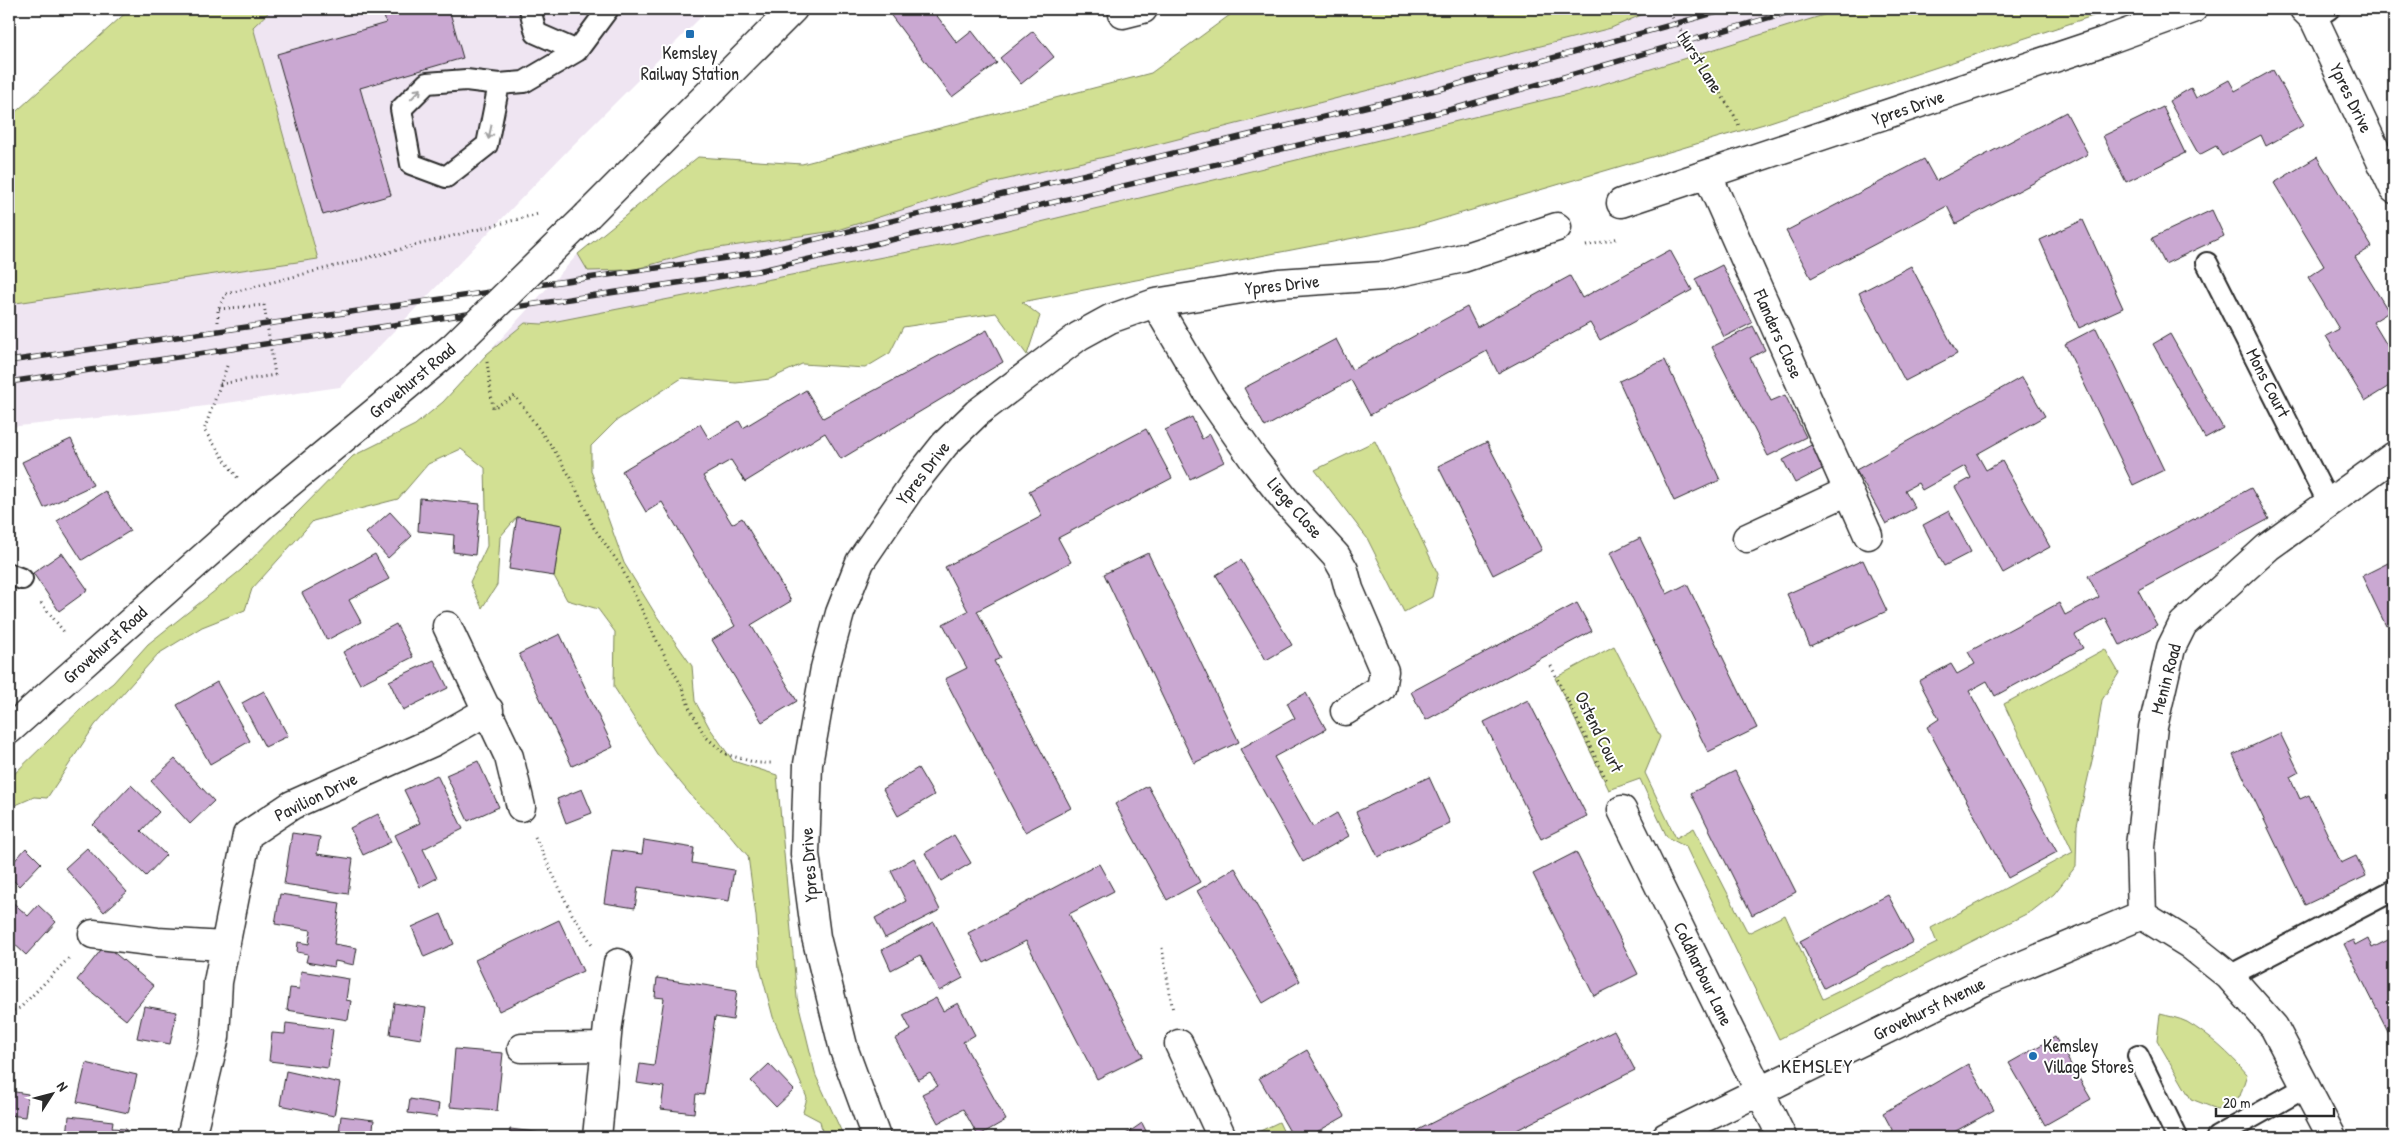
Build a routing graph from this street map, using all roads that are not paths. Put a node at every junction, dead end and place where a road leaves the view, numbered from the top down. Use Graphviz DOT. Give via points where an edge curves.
graph roads {
  1 [pos="530,9"];
  2 [pos="608,9"];
  3 [pos="793,9"];
  4 [pos="2193,9"];
  5 [pos="2316,12"];
  6 [pos="578,51"];
  7 [pos="499,84"];
  8 [pos="1708,176"];
  9 [pos="2394,189"];
  10 [pos="1621,204"];
  11 [pos="1557,228"];
  12 [pos="2207,263"];
  13 [pos="1155,303"];
  14 [pos="2394,456"];
  15 [pos="1848,491"];
  16 [pos="2329,504"];
  17 [pos="1868,535"];
  18 [pos="1747,538"];
  19 [pos="447,626"];
  20 [pos="488,710"];
  21 [pos="1345,711"];
  22 [pos="9,730"];
  23 [pos="521,807"];
  24 [pos="1622,810"];
  25 [pos="2394,890"];
  26 [pos="2142,915"];
  27 [pos="93,934"];
  28 [pos="224,946"];
  29 [pos="618,963"];
  30 [pos="2229,976"];
  31 [pos="1179,1044"];
  32 [pos="606,1047"];
  33 [pos="522,1048"];
  34 [pos="2138,1056"];
  35 [pos="2306,1087"];
  36 [pos="1760,1091"];
  37 [pos="191,1137"];
  38 [pos="597,1137"];
  39 [pos="876,1137"];
  40 [pos="1222,1137"];
  41 [pos="1666,1137"];
  42 [pos="1782,1137"];
  43 [pos="2177,1137"];
  44 [pos="2216,1137"];
  45 [pos="2332,1137"];
  1 -- 6 [label="lane" via="536,32"];
  2 -- 6 [label="lane"];
  3 -- 22 [label="street, Grovehurst Road, bridge" via="453,347 259,508"];
  4 -- 8 [label="street, Ypres Drive"];
  5 -- 9 [label="street, Ypres Drive"];
  6 -- 7 [label="lane" via="524,82"];
  7 -- 7 [label="lane, one-way" via="487,145 446,178 411,164 401,109 427,83 466,80"];
  8 -- 10 [label="street, Ypres Drive"];
  8 -- 15 [label="street, Flanders Close"];
  11 -- 13 [label="street, Ypres Drive" via="1463,258 1383,276 1279,283"];
  12 -- 16 [label="lane, Mons Court"];
  13 -- 21 [label="street, Liege Close" via="1209,395 1254,460 1286,501 1323,540 1344,570 1384,671 1381,688"];
  13 -- 39 [label="street, Ypres Drive" via="1110,319 1079,336 970,419 944,444 860,562 840,613 825,668 808,764 805,854 816,937 844,1050"];
  14 -- 16 [label="street, Menin Road"];
  15 -- 17 [label="street, Flanders Close"];
  15 -- 18 [label="street"];
  16 -- 26 [label="street, Menin Road" via="2268,546 2220,589 2182,624 2171,648 2154,727 2140,846"];
  19 -- 20 [label="street"];
  20 -- 23 [label="street" via="510,757"];
  20 -- 28 [label="street, Pavilion Drive" via="433,742 292,805 247,835"];
  24 -- 36 [label="street, Coldharbour Lane"];
  25 -- 30 [label="lane"];
  26 -- 30 [label="street" via="2189,944"];
  26 -- 36 [label="street, Grovehurst Avenue" via="1982,982"];
  27 -- 28 [label="street"];
  28 -- 37 [label="street, Pavilion Drive" via="215,1037"];
  29 -- 32 [label="street"];
  30 -- 35 [label="street" via="2274,1027"];
  31 -- 40 [label="street"];
  32 -- 33 [label="street"];
  32 -- 38 [label="street"];
  34 -- 43 [label="lane"];
  35 -- 44 [label="lane"];
  35 -- 45 [label="street"];
  36 -- 41 [label="street, Grovehurst Avenue"];
  36 -- 42 [label="street, Coldharbour Lane"];
}
